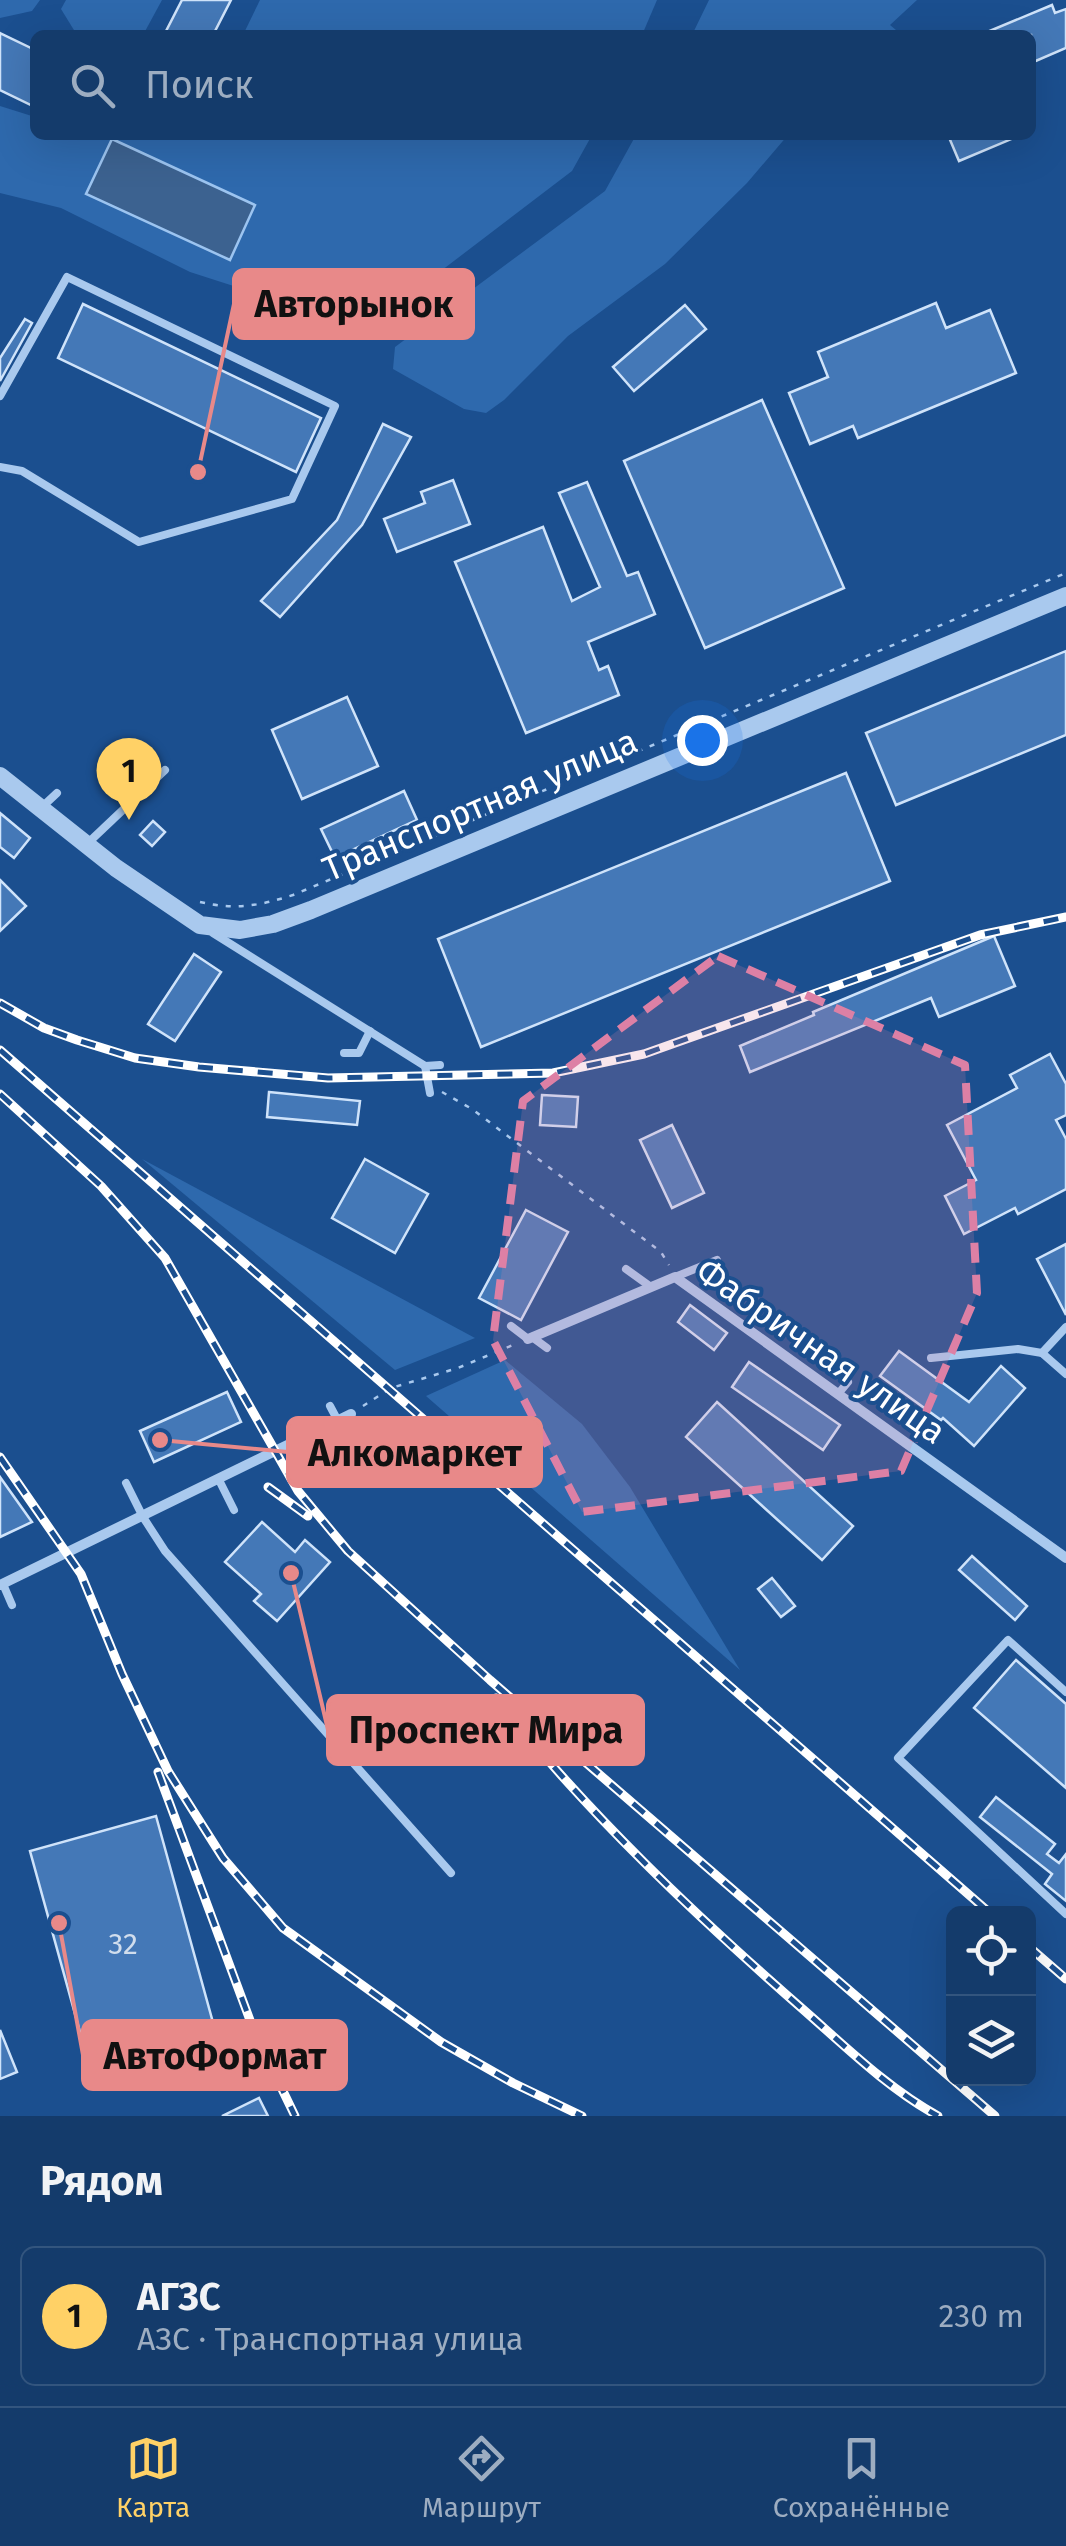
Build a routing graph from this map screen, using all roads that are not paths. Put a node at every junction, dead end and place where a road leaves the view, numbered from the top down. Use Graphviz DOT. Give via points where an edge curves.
graph roads {
  1 [pos="0,396"];
  2 [pos="0,467"];
  3 [pos="1066,596"];
  4 [pos="166,770"];
  5 [pos="0,776"];
  6 [pos="57,792"];
  7 [pos="38,811"];
  8 [pos="86,845"];
  9 [pos="200,925"];
  10 [pos="370,1031"];
  11 [pos="344,1053"];
  12 [pos="440,1064"];
  13 [pos="425,1066"];
  14 [pos="430,1091"];
  15 [pos="717,1260"];
  16 [pos="626,1268"];
  17 [pos="675,1278"];
  18 [pos="651,1287"];
  19 [pos="511,1326"];
  20 [pos="1066,1327"];
  21 [pos="530,1338"];
  22 [pos="547,1348"];
  23 [pos="1042,1353"];
  24 [pos="931,1358"];
  25 [pos="1066,1374"];
  26 [pos="848,1382"];
  27 [pos="838,1394"];
  28 [pos="330,1406"];
  29 [pos="351,1414"];
  30 [pos="338,1421"];
  31 [pos="344,1434"];
  32 [pos="219,1480"];
  33 [pos="126,1483"];
  34 [pos="234,1510"];
  35 [pos="142,1518"];
  36 [pos="1066,1558"];
  37 [pos="1,1585"];
  38 [pos="12,1605"];
  39 [pos="1066,1692"];
  40 [pos="451,1873"];
  41 [pos="1066,1914"];
  1 -- 2 [label="lane" via="67,277 336,406 292,499 139,542 22,472"];
  3 -- 9 [label="street, Транспортная улица" via="312,910 240,930"];
  4 -- 8 [label="lane"];
  5 -- 7 [label="street"];
  6 -- 7 [label="lane"];
  7 -- 8 [label="street"];
  8 -- 9 [label="street"];
  9 -- 10 [label="lane"];
  10 -- 11 [label="lane" via="359,1053"];
  10 -- 13 [label="lane"];
  12 -- 13 [label="lane"];
  13 -- 14 [label="lane"];
  15 -- 17 [label="lane"];
  16 -- 18 [label="lane"];
  17 -- 18 [label="street, Фабричная улица"];
  17 -- 27 [label="street, Фабричная улица"];
  18 -- 21 [label="street, Фабричная улица"];
  19 -- 21 [label="lane"];
  20 -- 23 [label="lane"];
  21 -- 22 [label="lane"];
  23 -- 24 [label="lane" via="1018,1349"];
  23 -- 25 [label="lane"];
  26 -- 27 [label="lane"];
  27 -- 36 [label="street, Фабричная улица"];
  28 -- 30 [label="lane"];
  29 -- 30 [label="street"];
  30 -- 31 [label="lane"];
  30 -- 32 [label="street"];
  32 -- 34 [label="lane"];
  32 -- 35 [label="street"];
  33 -- 35 [label="lane"];
  35 -- 37 [label="street"];
  35 -- 40 [label="lane"];
  37 -- 38 [label="lane"];
  39 -- 41 [label="lane" via="1008,1640 898,1758"];
}
